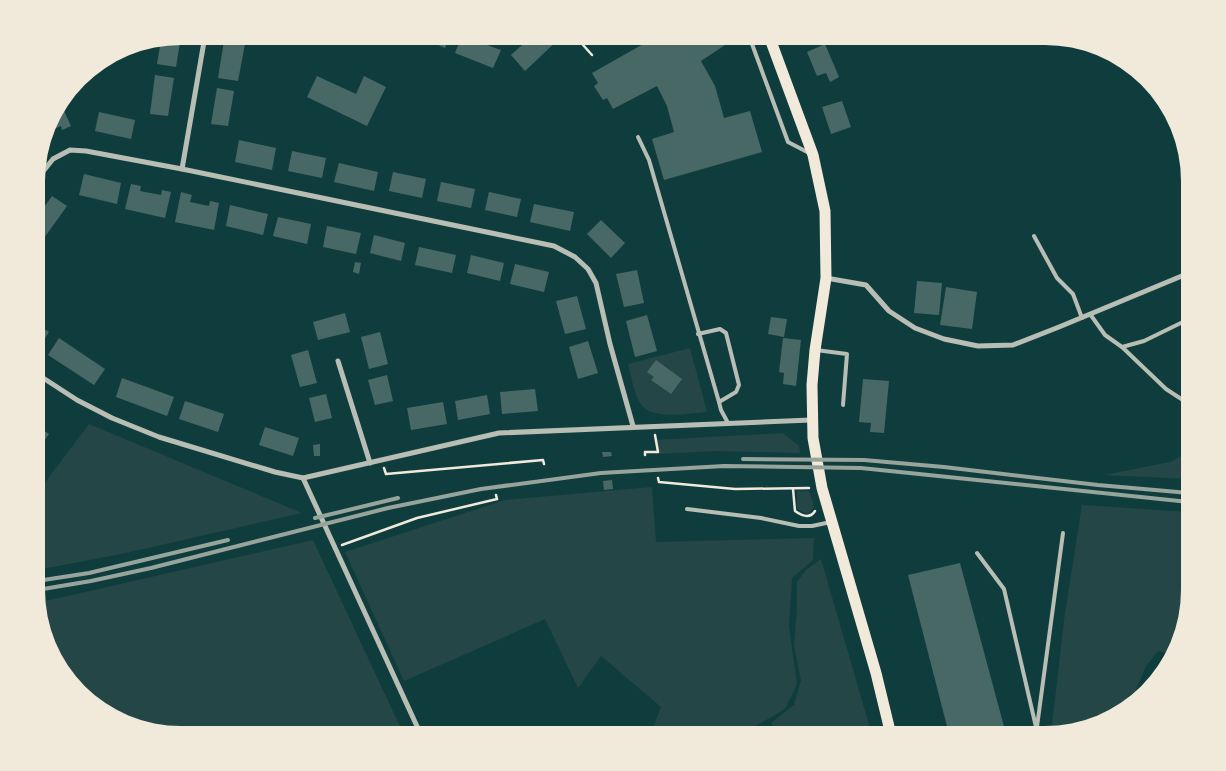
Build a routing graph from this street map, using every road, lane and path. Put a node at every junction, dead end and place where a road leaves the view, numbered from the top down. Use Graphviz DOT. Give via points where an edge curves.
graph roads {
  1 [pos="203,45"];
  2 [pos="584,45"];
  3 [pos="752,45"];
  4 [pos="772,45"];
  5 [pos="592,54"];
  6 [pos="638,137"];
  7 [pos="813,155"];
  8 [pos="46,169"];
  9 [pos="182,169"];
  10 [pos="1034,236"];
  11 [pos="1181,275"];
  12 [pos="826,278"];
  13 [pos="1090,314"];
  14 [pos="1082,318"];
  15 [pos="1181,323"];
  16 [pos="698,334"];
  17 [pos="1122,347"];
  18 [pos="815,350"];
  19 [pos="338,361"];
  20 [pos="45,379"];
  21 [pos="1181,399"];
  22 [pos="719,402"];
  23 [pos="843,405"];
  24 [pos="812,420"];
  25 [pos="728,422"];
  26 [pos="633,426"];
  27 [pos="656,440"];
  28 [pos="645,455"];
  29 [pos="382,460"];
  30 [pos="370,463"];
  31 [pos="544,464"];
  32 [pos="302,478"];
  33 [pos="658,478"];
  34 [pos="808,488"];
  35 [pos="793,489"];
  36 [pos="496,495"];
  37 [pos="687,508"];
  38 [pos="816,509"];
  39 [pos="832,522"];
  40 [pos="1063,533"];
  41 [pos="333,548"];
  42 [pos="976,554"];
  43 [pos="417,726"];
  44 [pos="889,726"];
  45 [pos="1036,726"];
  46 [pos="1037,726"];
  1 -- 9 [label="street"];
  2 -- 5 [label="path"];
  3 -- 7 [label="lane" via="788,142"];
  4 -- 7 [label="main road"];
  6 -- 16 [label="lane" via="649,160"];
  7 -- 12 [label="main road" via="824,211"];
  8 -- 9 [label="street" via="53,160 70,150"];
  9 -- 26 [label="street" via="554,246 575,257 588,269 596,283"];
  10 -- 14 [label="lane" via="1057,278 1073,294"];
  11 -- 13 [label="street"];
  12 -- 14 [label="street" via="866,285 888,311 915,328 944,339 978,346 1013,345"];
  12 -- 18 [label="main road"];
  13 -- 14 [label="street"];
  13 -- 17 [label="lane" via="1105,335"];
  15 -- 17 [label="lane"];
  16 -- 22 [label="lane"];
  16 -- 22 [label="lane" via="720,329 726,333 739,385 736,392"];
  17 -- 21 [label="lane" via="1166,390"];
  18 -- 23 [label="lane" via="847,354"];
  18 -- 24 [label="main road"];
  19 -- 30 [label="street"];
  20 -- 32 [label="street" via="77,400 135,428"];
  22 -- 25 [label="lane"];
  24 -- 25 [label="street"];
  24 -- 39 [label="main road" via="822,488"];
  25 -- 26 [label="street"];
  26 -- 29 [label="street" via="499,433"];
  27 -- 28 [label="path" via="658,452 645,452"];
  29 -- 30 [label="street"];
  29 -- 31 [label="path" via="386,474 543,460"];
  30 -- 32 [label="street"];
  32 -- 41 [label="street"];
  33 -- 35 [label="path" via="659,482 735,489"];
  34 -- 35 [label="path"];
  35 -- 38 [label="path" via="795,511 808,516"];
  36 -- 41 [label="path" via="497,499 416,518"];
  37 -- 39 [label="lane" via="799,526"];
  39 -- 44 [label="main road"];
  40 -- 46 [label="lane"];
  41 -- 43 [label="street"];
  42 -- 45 [label="lane" via="1004,589"];
}
